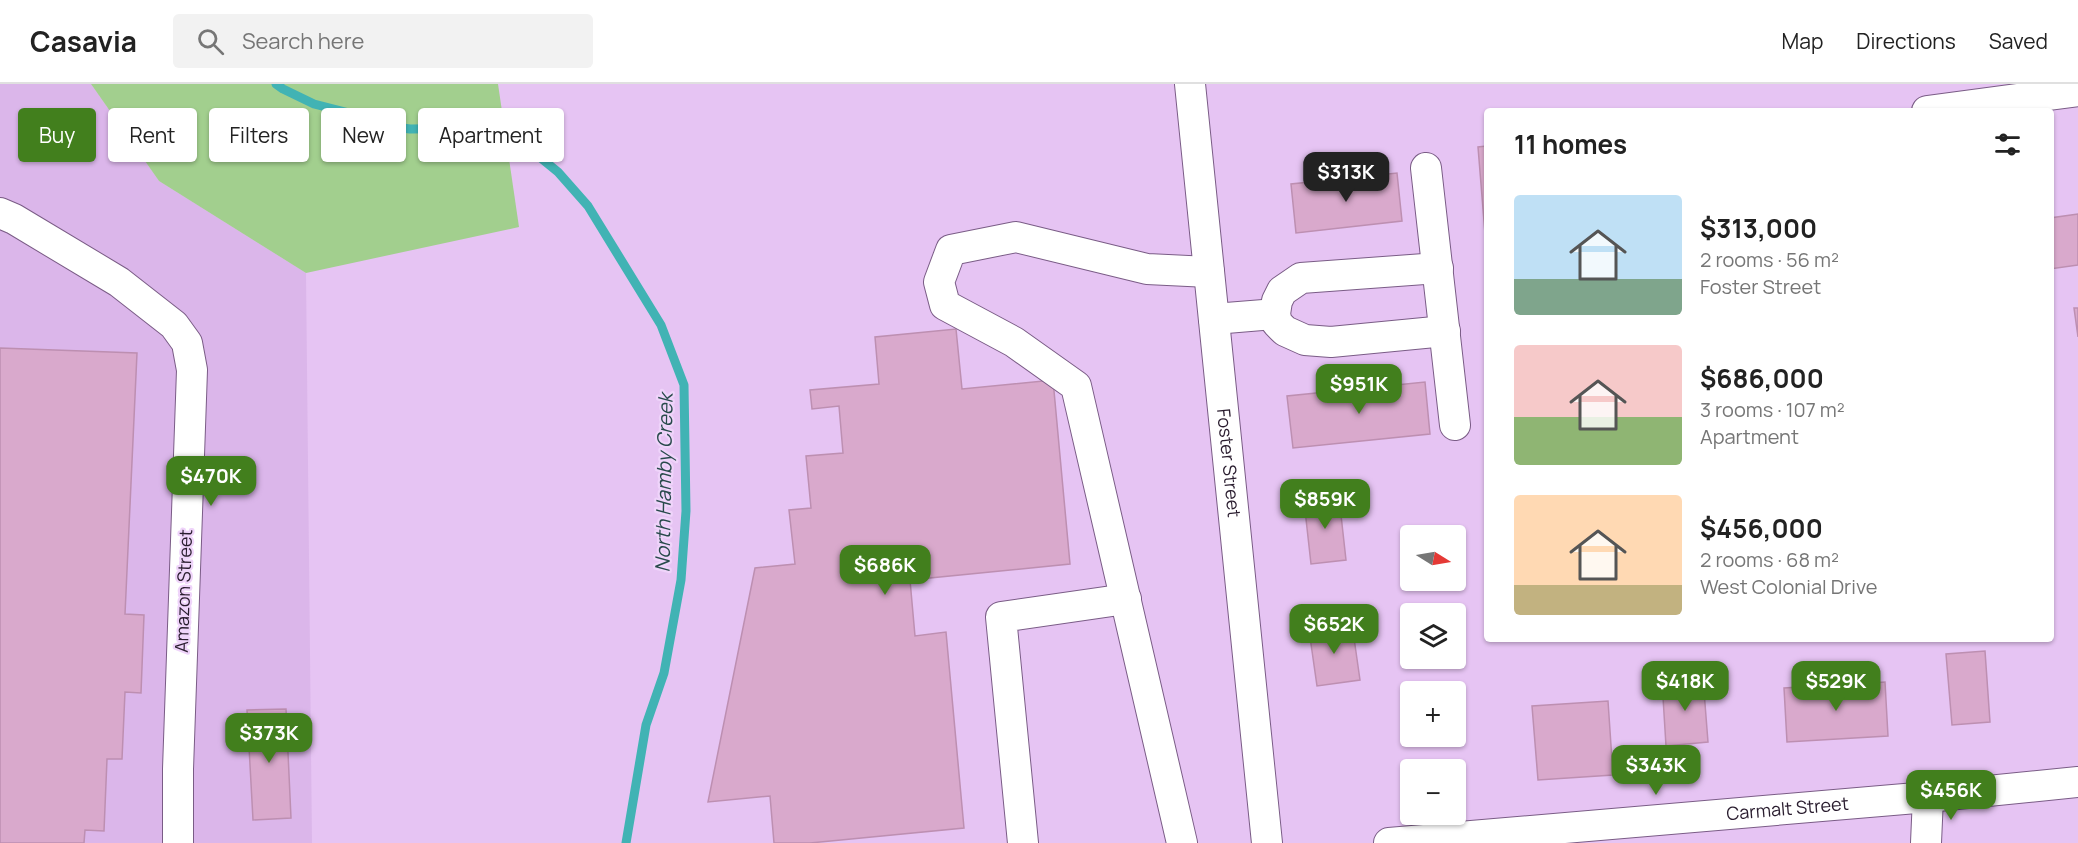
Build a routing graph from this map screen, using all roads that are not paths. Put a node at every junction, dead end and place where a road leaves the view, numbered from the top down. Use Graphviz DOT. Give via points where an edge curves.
graph roads {
  1 [pos="1190,84"];
  2 [pos="2078,92"];
  3 [pos="1951,108"];
  4 [pos="1426,168"];
  5 [pos="0,213"];
  6 [pos="1438,268"];
  7 [pos="1209,272"];
  8 [pos="1275,314"];
  9 [pos="1214,319"];
  10 [pos="1445,331"];
  11 [pos="1455,425"];
  12 [pos="1126,599"];
  13 [pos="2078,782"];
  14 [pos="1928,797"];
  15 [pos="178,843"];
  16 [pos="1023,843"];
  17 [pos="1182,843"];
  18 [pos="1267,843"];
  19 [pos="1389,843"];
  20 [pos="1926,843"];
  1 -- 7 [label="street, Foster Street"];
  2 -- 3 [label="street"];
  4 -- 6 [label="street"];
  5 -- 15 [label="street, Amazon Street" via="119,282 174,325 187,343 192,370"];
  6 -- 8 [label="street" via="1301,278 1282,291"];
  6 -- 10 [label="street"];
  7 -- 9 [label="street, Foster Street"];
  7 -- 12 [label="street" via="1147,269 1016,237 951,250 939,282 945,305 1014,342 1076,387"];
  8 -- 9 [label="street"];
  8 -- 10 [label="street" via="1285,331 1305,340 1331,342"];
  9 -- 18 [label="street, Foster Street"];
  10 -- 11 [label="street"];
  12 -- 16 [label="street" via="1001,617"];
  12 -- 17 [label="street"];
  13 -- 14 [label="street, Carmalt Street"];
  14 -- 19 [label="street, Carmalt Street"];
  14 -- 20 [label="street"];
}
